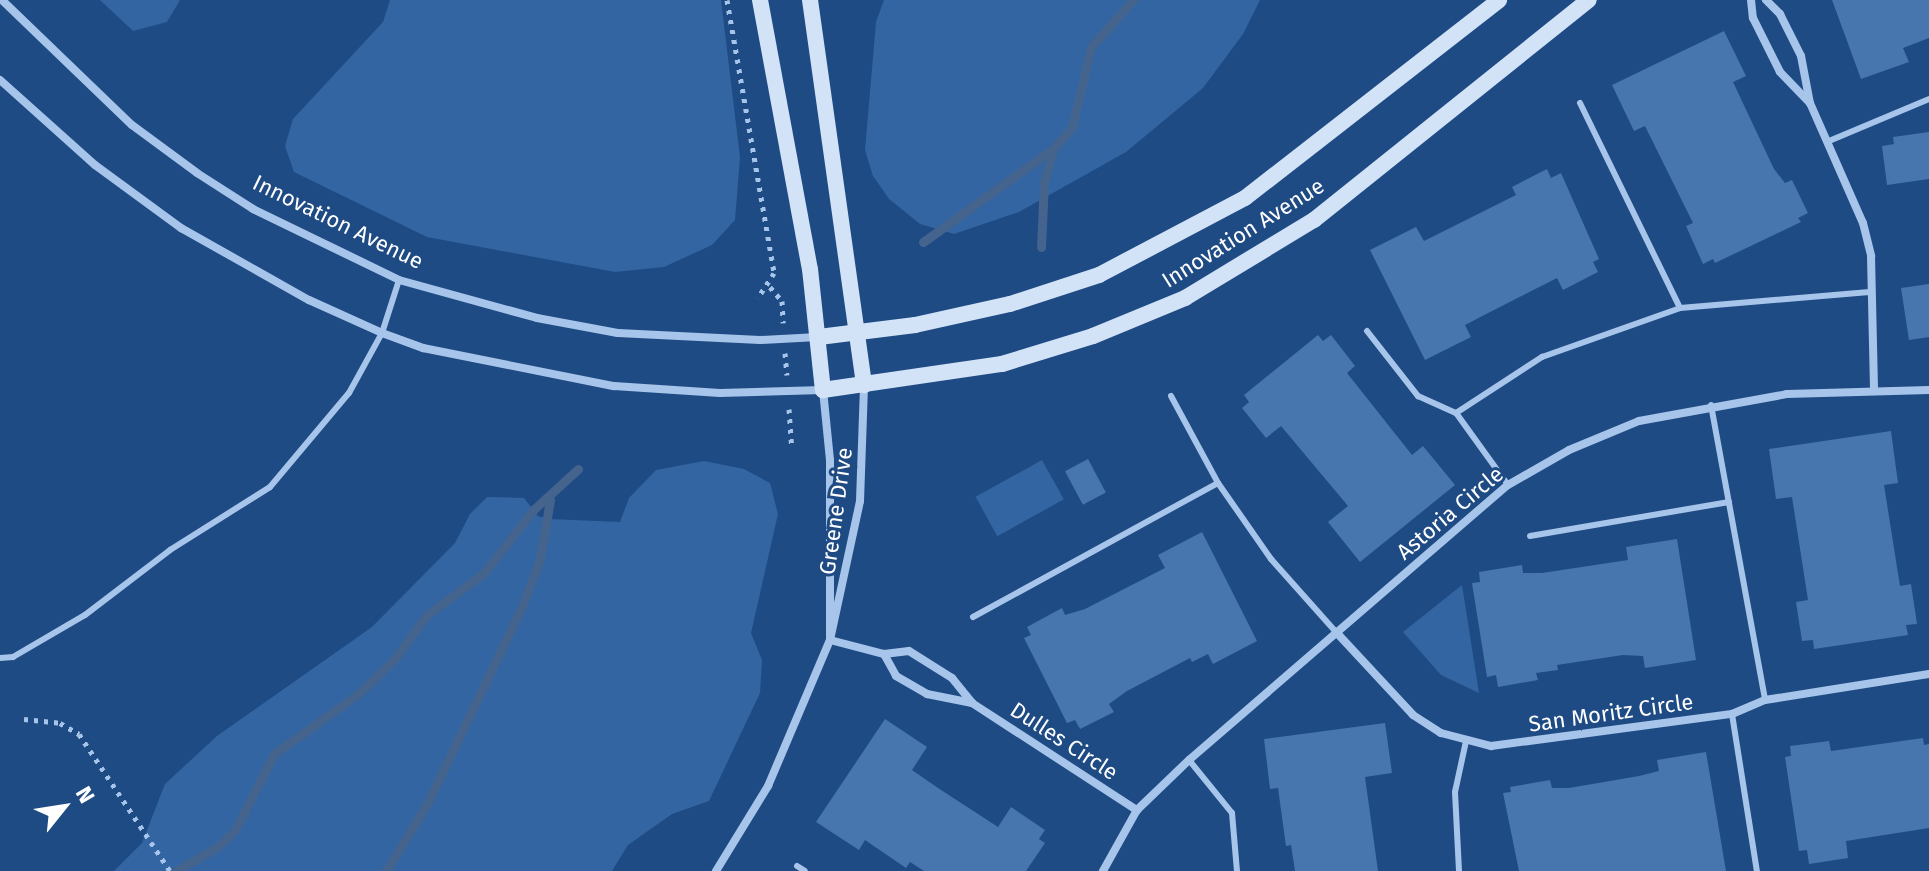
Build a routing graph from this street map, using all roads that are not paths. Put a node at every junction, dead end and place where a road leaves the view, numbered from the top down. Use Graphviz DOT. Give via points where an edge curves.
graph roads {
  1 [pos="2,0"];
  2 [pos="760,0"];
  3 [pos="810,0"];
  4 [pos="1499,0"];
  5 [pos="1589,0"];
  6 [pos="1751,0"];
  7 [pos="1766,0"];
  8 [pos="0,80"];
  9 [pos="1929,99"];
  10 [pos="1580,103"];
  11 [pos="1810,103"];
  12 [pos="1829,141"];
  13 [pos="399,280"];
  14 [pos="1872,292"];
  15 [pos="1680,308"];
  16 [pos="1367,331"];
  17 [pos="382,333"];
  18 [pos="857,333"];
  19 [pos="819,337"];
  20 [pos="864,385"];
  21 [pos="1874,388"];
  22 [pos="823,390"];
  23 [pos="1929,390"];
  24 [pos="1171,396"];
  25 [pos="1711,405"];
  26 [pos="1456,413"];
  27 [pos="1218,483"];
  28 [pos="1508,485"];
  29 [pos="1729,502"];
  30 [pos="1530,536"];
  31 [pos="973,617"];
  32 [pos="1336,632"];
  33 [pos="830,640"];
  34 [pos="884,654"];
  35 [pos="0,658"];
  36 [pos="1929,674"];
  37 [pos="1765,700"];
  38 [pos="972,703"];
  39 [pos="1732,714"];
  40 [pos="1466,741"];
  41 [pos="1189,760"];
  42 [pos="1137,810"];
  43 [pos="797,866"];
  44 [pos="716,871"];
  45 [pos="805,871"];
  46 [pos="1103,871"];
  47 [pos="1237,871"];
  48 [pos="1459,871"];
  49 [pos="1757,871"];
  1 -- 13 [label="street, Innovation Avenue" via="132,125 197,173 253,209"];
  2 -- 19 [label="street"];
  3 -- 18 [label="street"];
  4 -- 18 [label="street, Innovation Avenue" via="1327,139 1245,198 1186,231 1058,290 915,325"];
  5 -- 20 [label="street, Innovation Avenue" via="1314,220 1185,298 1093,336 1002,364"];
  6 -- 11 [label="street" via="1753,18 1780,72"];
  7 -- 11 [label="street" via="1780,14 1801,56"];
  8 -- 17 [label="street, Innovation Avenue" via="95,165 181,228 286,288"];
  9 -- 12 [label="lane"];
  10 -- 15 [label="lane"];
  11 -- 12 [label="street"];
  12 -- 14 [label="street" via="1863,223"];
  13 -- 17 [label="lane"];
  13 -- 19 [label="street, Innovation Avenue" via="537,318 618,333 760,340"];
  14 -- 15 [label="lane"];
  14 -- 21 [label="street"];
  15 -- 26 [label="lane" via="1542,357"];
  16 -- 26 [label="lane" via="1418,396"];
  17 -- 22 [label="street, Innovation Avenue" via="423,348 614,386 720,393"];
  17 -- 35 [label="lane" via="349,393 270,487 170,550 85,615 13,657"];
  18 -- 19 [label="street, Innovation Avenue"];
  18 -- 20 [label="street"];
  19 -- 22 [label="street"];
  20 -- 22 [label="street, Innovation Avenue"];
  20 -- 33 [label="street, Greene Drive" via="860,501"];
  21 -- 23 [label="street, Astoria Circle"];
  21 -- 25 [label="street, Astoria Circle"];
  22 -- 33 [label="street, Greene Drive" via="830,460"];
  24 -- 27 [label="lane"];
  25 -- 28 [label="street, Astoria Circle" via="1639,421 1569,450"];
  25 -- 29 [label="lane"];
  26 -- 28 [label="lane"];
  27 -- 31 [label="lane"];
  27 -- 32 [label="lane" via="1271,559"];
  28 -- 32 [label="street, Astoria Circle"];
  29 -- 30 [label="lane"];
  29 -- 37 [label="lane"];
  32 -- 40 [label="street, San Moritz Circle" via="1413,715"];
  32 -- 41 [label="street, Astoria Circle"];
  33 -- 34 [label="street, Dulles Circle"];
  33 -- 44 [label="street, Greene Drive" via="789,744"];
  34 -- 38 [label="street, Dulles Circle" via="896,676 927,694"];
  34 -- 38 [label="street, Dulles Circle" via="909,651 952,678"];
  36 -- 37 [label="street, San Moritz Circle"];
  37 -- 39 [label="street, San Moritz Circle"];
  38 -- 42 [label="street, Dulles Circle"];
  39 -- 40 [label="street, San Moritz Circle" via="1533,744"];
  39 -- 49 [label="lane"];
  40 -- 48 [label="lane" via="1455,792"];
  41 -- 42 [label="street, Astoria Circle"];
  41 -- 47 [label="lane" via="1232,813"];
  42 -- 46 [label="street, Astoria Circle"];
  43 -- 45 [label="lane"];
}
